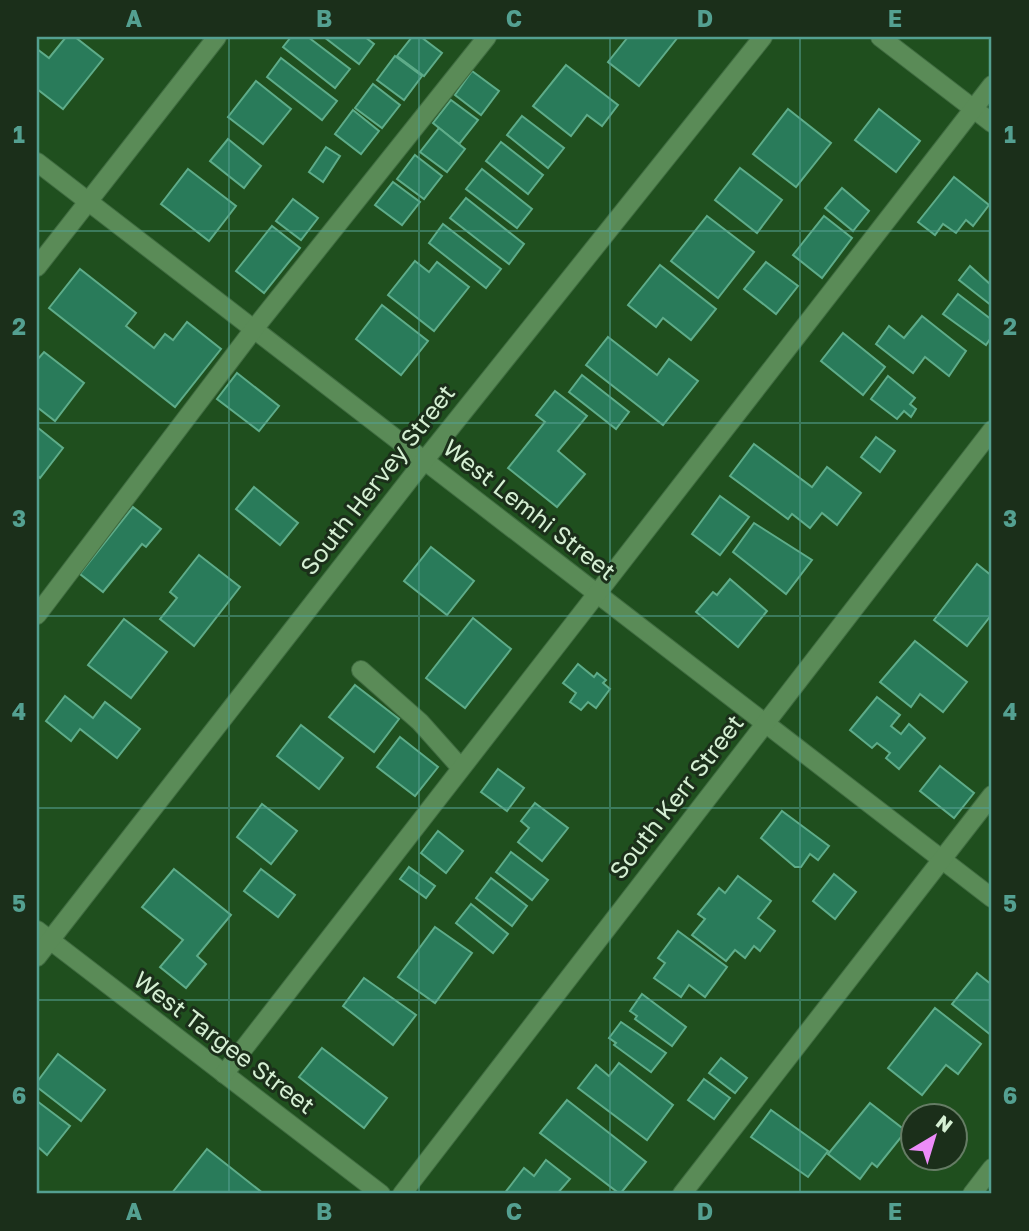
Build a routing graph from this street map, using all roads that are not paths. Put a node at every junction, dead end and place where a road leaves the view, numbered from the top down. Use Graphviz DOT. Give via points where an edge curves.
graph roads {
  1 [pos="217,37"];
  2 [pos="486,37"];
  3 [pos="763,37"];
  4 [pos="880,37"];
  5 [pos="992,85"];
  6 [pos="974,109"];
  7 [pos="992,123"];
  8 [pos="37,162"];
  9 [pos="89,202"];
  10 [pos="37,267"];
  11 [pos="254,329"];
  12 [pos="992,430"];
  13 [pos="424,461"];
  14 [pos="597,593"];
  15 [pos="37,615"];
  16 [pos="361,670"];
  17 [pos="765,723"];
  18 [pos="461,768"];
  19 [pos="992,795"];
  20 [pos="942,859"];
  21 [pos="992,898"];
  22 [pos="43,935"];
  23 [pos="37,957"];
  24 [pos="224,1074"];
  25 [pos="992,1168"];
  26 [pos="381,1194"];
  27 [pos="402,1194"];
  28 [pos="682,1194"];
  29 [pos="972,1194"];
  1 -- 9 [label="street"];
  2 -- 11 [label="street"];
  3 -- 13 [label="street, South Hervey Street"];
  4 -- 6 [label="street"];
  5 -- 6 [label="street"];
  6 -- 7 [label="street"];
  6 -- 14 [label="street"];
  8 -- 9 [label="street, West Lemhi Street"];
  9 -- 10 [label="street"];
  9 -- 11 [label="street, West Lemhi Street"];
  11 -- 13 [label="street, West Lemhi Street"];
  11 -- 15 [label="street"];
  12 -- 17 [label="street, South Kerr Street"];
  13 -- 14 [label="street, West Lemhi Street"];
  13 -- 22 [label="street, South Hervey Street"];
  14 -- 17 [label="street, West Lemhi Street"];
  14 -- 18 [label="street"];
  16 -- 18 [label="street" via="420,722"];
  17 -- 20 [label="street, West Lemhi Street"];
  17 -- 27 [label="street, South Kerr Street"];
  18 -- 24 [label="street"];
  19 -- 20 [label="street"];
  20 -- 21 [label="street, West Lemhi Street"];
  20 -- 28 [label="street"];
  22 -- 23 [label="street, South Hervey Street"];
  22 -- 24 [label="street, West Targee Street"];
  24 -- 26 [label="street, West Targee Street"];
  25 -- 29 [label="street"];
}
